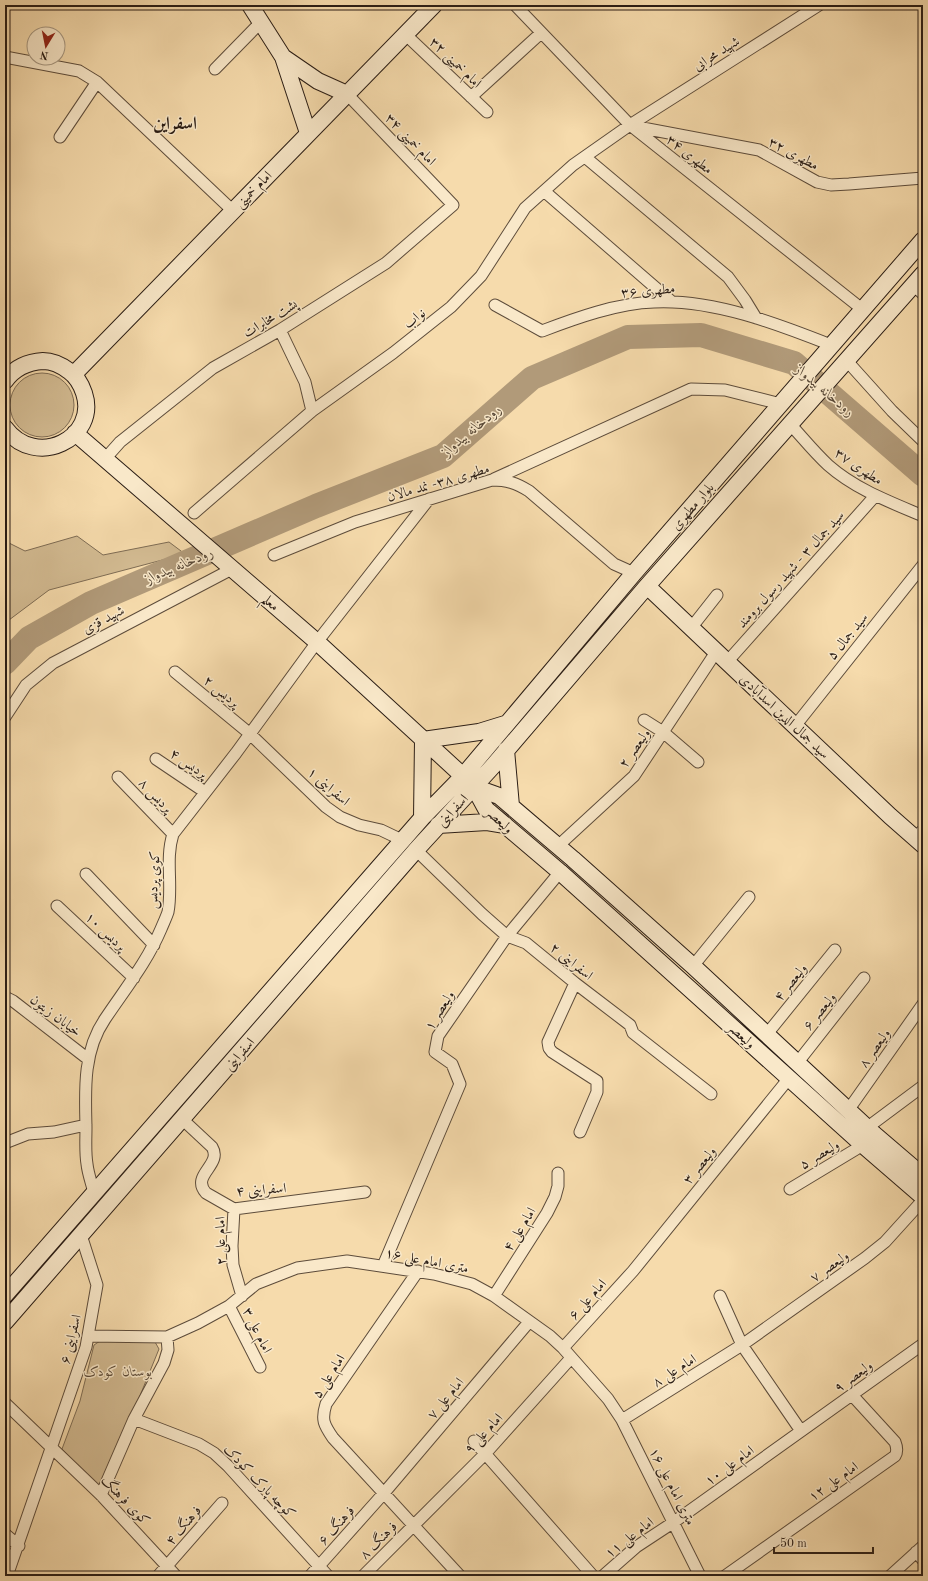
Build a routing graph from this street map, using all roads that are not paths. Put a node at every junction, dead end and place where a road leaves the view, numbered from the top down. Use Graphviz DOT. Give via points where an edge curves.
graph roads {
  1 [pos="250,5"];
  2 [pos="434,5"];
  3 [pos="515,5"];
  4 [pos="820,5"];
  5 [pos="261,22"];
  6 [pos="541,33"];
  7 [pos="405,34"];
  8 [pos="5,57"];
  9 [pos="283,57"];
  10 [pos="215,69"];
  11 [pos="97,82"];
  12 [pos="346,94"];
  13 [pos="471,97"];
  14 [pos="487,112"];
  15 [pos="630,126"];
  16 [pos="308,133"];
  17 [pos="60,137"];
  18 [pos="585,157"];
  19 [pos="923,178"];
  20 [pos="544,191"];
  21 [pos="453,205"];
  22 [pos="232,210"];
  23 [pos="923,240"];
  24 [pos="920,284"];
  25 [pos="672,302"];
  26 [pos="495,305"];
  27 [pos="862,309"];
  28 [pos="756,318"];
  29 [pos="280,330"];
  30 [pos="828,348"];
  31 [pos="844,364"];
  32 [pos="809,371"];
  33 [pos="74,374"];
  34 [pos="6,377"];
  35 [pos="824,385"];
  36 [pos="781,404"];
  37 [pos="312,411"];
  38 [pos="790,424"];
  39 [pos="75,433"];
  40 [pos="7,434"];
  41 [pos="923,442"];
  42 [pos="104,460"];
  43 [pos="492,480"];
  44 [pos="875,496"];
  45 [pos="429,499"];
  46 [pos="194,513"];
  47 [pos="923,516"];
  48 [pos="274,555"];
  49 [pos="923,565"];
  50 [pos="232,569"];
  51 [pos="634,573"];
  52 [pos="647,586"];
  53 [pos="717,595"];
  54 [pos="691,628"];
  55 [pos="317,642"];
  56 [pos="722,657"];
  57 [pos="175,672"];
  58 [pos="5,717"];
  59 [pos="644,720"];
  60 [pos="505,724"];
  61 [pos="795,726"];
  62 [pos="663,732"];
  63 [pos="249,733"];
  64 [pos="423,740"];
  65 [pos="506,750"];
  66 [pos="156,759"];
  67 [pos="698,762"];
  68 [pos="118,777"];
  69 [pos="469,781"];
  70 [pos="205,792"];
  71 [pos="511,806"];
  72 [pos="422,818"];
  73 [pos="438,825"];
  74 [pos="504,825"];
  75 [pos="173,834"];
  76 [pos="920,838"];
  77 [pos="402,840"];
  78 [pos="558,846"];
  79 [pos="416,850"];
  80 [pos="573,859"];
  81 [pos="560,872"];
  82 [pos="86,874"];
  83 [pos="749,897"];
  84 [pos="350,901"];
  85 [pos="57,906"];
  86 [pos="363,911"];
  87 [pos="507,936"];
  88 [pos="154,945"];
  89 [pos="835,950"];
  90 [pos="693,966"];
  91 [pos="134,978"];
  92 [pos="864,978"];
  93 [pos="575,983"];
  94 [pos="5,997"];
  95 [pos="923,1004"];
  96 [pos="767,1034"];
  97 [pos="88,1059"];
  98 [pos="798,1062"];
  99 [pos="790,1077"];
  100 [pos="923,1086"];
  101 [pos="711,1094"];
  102 [pos="849,1109"];
  103 [pos="182,1119"];
  104 [pos="86,1125"];
  105 [pos="580,1132"];
  106 [pos="868,1135"];
  107 [pos="5,1143"];
  108 [pos="558,1173"];
  109 [pos="923,1176"];
  110 [pos="790,1189"];
  111 [pos="365,1192"];
  112 [pos="94,1193"];
  113 [pos="923,1196"];
  114 [pos="923,1200"];
  115 [pos="234,1208"];
  116 [pos="80,1235"];
  117 [pos="383,1266"];
  118 [pos="418,1271"];
  119 [pos="633,1271"];
  120 [pos="25,1272"];
  121 [pos="5,1282"];
  122 [pos="5,1295"];
  123 [pos="242,1296"];
  124 [pos="494,1296"];
  125 [pos="720,1296"];
  126 [pos="229,1306"];
  127 [pos="5,1322"];
  128 [pos="530,1322"];
  129 [pos="88,1336"];
  130 [pos="167,1337"];
  131 [pos="923,1344"];
  132 [pos="742,1345"];
  133 [pos="563,1348"];
  134 [pos="571,1358"];
  135 [pos="260,1367"];
  136 [pos="852,1395"];
  137 [pos="5,1403"];
  138 [pos="134,1418"];
  139 [pos="622,1420"];
  140 [pos="801,1431"];
  141 [pos="474,1441"];
  142 [pos="52,1448"];
  143 [pos="485,1454"];
  144 [pos="384,1493"];
  145 [pos="101,1495"];
  146 [pos="222,1503"];
  147 [pos="674,1522"];
  148 [pos="414,1525"];
  149 [pos="5,1534"];
  150 [pos="19,1546"];
  151 [pos="921,1553"];
  152 [pos="167,1566"];
  153 [pos="319,1566"];
  154 [pos="10,1575"];
  155 [pos="158,1576"];
  156 [pos="176,1576"];
  157 [pos="310,1576"];
  158 [pos="328,1576"];
  159 [pos="363,1576"];
  160 [pos="460,1576"];
  161 [pos="593,1576"];
  162 [pos="603,1576"];
  163 [pos="700,1576"];
  164 [pos="725,1576"];
  165 [pos="890,1576"];
  1 -- 5 [label="main road"];
  2 -- 7 [label="main road, امام خمینی"];
  3 -- 6 [label="street, مطهری ۳۴"];
  4 -- 15 [label="street, شهید محرابی"];
  5 -- 9 [label="main road"];
  5 -- 10 [label="street"];
  6 -- 13 [label="street"];
  6 -- 15 [label="street, مطهری ۳۴"];
  7 -- 12 [label="main road, امام خمینی"];
  7 -- 13 [label="street, امام خمینی ۳۲"];
  8 -- 11 [label="street" via="79,71"];
  9 -- 12 [label="main road" via="318,81"];
  9 -- 16 [label="main road"];
  11 -- 17 [label="street"];
  11 -- 22 [label="street"];
  12 -- 16 [label="main road, امام خمینی"];
  12 -- 21 [label="street, امام خمینی ۳۴"];
  13 -- 14 [label="street, امام خمینی ۳۲"];
  15 -- 18 [label="street, نواب"];
  15 -- 19 [label="street, مطهری ۳۲" via="759,150 817,182 831,185"];
  15 -- 27 [label="street, مطهری ۳۴"];
  16 -- 22 [label="main road, امام خمینی"];
  18 -- 20 [label="street, نواب"];
  18 -- 28 [label="street" via="728,277"];
  20 -- 25 [label="street"];
  20 -- 37 [label="street, نواب" via="525,208 481,276 451,307 393,353"];
  21 -- 29 [label="street, پشت مخابرات" via="386,263"];
  22 -- 33 [label="main road, امام خمینی"];
  23 -- 27 [label="main road, بلوار مطهری"];
  24 -- 31 [label="main road, بلوار مطهری"];
  25 -- 26 [label="street, مطهری ۳۶" via="615,308 573,319 542,331"];
  25 -- 28 [label="street, مطهری ۳۶" via="730,311"];
  27 -- 30 [label="main road, بلوار مطهری"];
  28 -- 30 [label="street, مطهری ۳۶" via="785,327"];
  29 -- 37 [label="street" via="305,382"];
  29 -- 42 [label="street, پشت مخابرات" via="213,368 120,442"];
  30 -- 32 [label="main road, بلوار مطهری"];
  31 -- 35 [label="main road, بلوار مطهری"];
  31 -- 41 [label="street"];
  32 -- 35 [label="main road"];
  32 -- 36 [label="main road, بلوار مطهری"];
  33 -- 34 [label="main road" via="62,366 41,361 20,367"];
  33 -- 39 [label="main road" via="85,397 82,422"];
  35 -- 38 [label="main road, بلوار مطهری"];
  36 -- 43 [label="street" via="726,390 691,389"];
  36 -- 51 [label="main road, بلوار مطهری"];
  37 -- 46 [label="street, نواب"];
  38 -- 44 [label="street, مطهری ۳۷" via="828,465"];
  38 -- 52 [label="main road, بلوار مطهری"];
  39 -- 40 [label="main road" via="64,442 50,448 22,444"];
  39 -- 42 [label="main road, معلم"];
  42 -- 50 [label="main road, معلم"];
  43 -- 45 [label="street, مطهری ۳۸- نمد مالان"];
  43 -- 51 [label="street, مطهری ۳۸- نمد مالان" via="516,483 529,491 614,564"];
  44 -- 47 [label="street, مطهری ۳۷"];
  44 -- 56 [label="street, سید جمال ۳ - شهید رسول برومند"];
  45 -- 48 [label="street, مطهری ۳۸- نمد مالان" via="355,522"];
  45 -- 55 [label="street, کوی پردیس"];
  49 -- 61 [label="street, سید جمال ۵"];
  50 -- 55 [label="main road, معلم"];
  50 -- 58 [label="street, شهید قزی" via="53,662 26,685"];
  51 -- 60 [label="main road, بلوار مطهری"];
  52 -- 54 [label="main road, سید جمال الدین اسدآبادی"];
  52 -- 65 [label="main road, بلوار مطهری"];
  53 -- 54 [label="street"];
  54 -- 56 [label="main road, سید جمال الدین اسدآبادی"];
  55 -- 63 [label="street, کوی پردیس"];
  55 -- 64 [label="main road, معلم"];
  56 -- 61 [label="main road, سید جمال الدین اسدآبادی"];
  56 -- 62 [label="street, ولیعصر ۲"];
  57 -- 63 [label="street, پردیس ۲"];
  59 -- 62 [label="street"];
  60 -- 64 [label="main road" via="479,732"];
  60 -- 69 [label="main road, بلوار مطهری"];
  61 -- 76 [label="main road, سید جمال الدین اسدآبادی"];
  62 -- 67 [label="street"];
  62 -- 78 [label="street, ولیعصر ۲" via="634,776"];
  63 -- 70 [label="street, کوی پردیس"];
  63 -- 77 [label="street, اسفراینی ۱" via="326,807 340,817 381,830"];
  64 -- 69 [label="main road, معلم"];
  64 -- 72 [label="main road"];
  65 -- 69 [label="main road, بلوار مطهری"];
  65 -- 71 [label="main road"];
  66 -- 70 [label="street, پردیس ۴"];
  68 -- 75 [label="street, پردیس ۸"];
  69 -- 71 [label="main road, ولیعصر" via="499,796"];
  69 -- 72 [label="main road, اسفراینی"];
  69 -- 73 [label="main road, اسفراینی"];
  69 -- 74 [label="main road, ولیعصر" via="486,809"];
  70 -- 75 [label="street, کوی پردیس"];
  71 -- 78 [label="main road, ولیعصر"];
  72 -- 77 [label="main road, اسفراینی"];
  73 -- 74 [label="main road" via="487,822"];
  73 -- 79 [label="main road, اسفراینی"];
  74 -- 81 [label="main road, ولیعصر"];
  75 -- 88 [label="street, کوی پردیس" via="169,857 168,912"];
  77 -- 84 [label="main road, اسفراینی"];
  78 -- 80 [label="main road, ولیعصر"];
  79 -- 86 [label="main road, اسفراینی"];
  79 -- 87 [label="street, اسفراینی ۲"];
  80 -- 81 [label="main road"];
  80 -- 90 [label="main road, ولیعصر"];
  81 -- 87 [label="street, ولیعصر ۱"];
  81 -- 99 [label="main road, ولیعصر"];
  82 -- 88 [label="street"];
  83 -- 90 [label="street"];
  84 -- 86 [label="main road" via="359,900"];
  84 -- 112 [label="main road, اسفراینی"];
  85 -- 91 [label="street, پردیس ۱۰"];
  86 -- 103 [label="main road, اسفراینی"];
  87 -- 93 [label="street, اسفراینی ۲" via="526,943"];
  87 -- 117 [label="street, ولیعصر ۱" via="438,1036 435,1052 452,1064 460,1084"];
  88 -- 91 [label="street, کوی پردیس"];
  89 -- 96 [label="street, ولیعصر ۴"];
  90 -- 96 [label="main road, ولیعصر"];
  91 -- 97 [label="street, کوی پردیس" via="93,1039"];
  92 -- 98 [label="street, ولیعصر ۶"];
  93 -- 101 [label="street, اسفراینی ۲" via="630,1025 633,1033"];
  93 -- 105 [label="street" via="548,1042 552,1052 597,1081 597,1092"];
  94 -- 97 [label="street, خیابان زیتون"];
  95 -- 102 [label="street, ولیعصر ۸"];
  96 -- 98 [label="main road, ولیعصر"];
  97 -- 104 [label="street, کوی پردیس"];
  98 -- 102 [label="main road, ولیعصر"];
  99 -- 106 [label="main road, ولیعصر"];
  99 -- 119 [label="street, ولیعصر ۳"];
  100 -- 106 [label="street, ولیعصر ۵"];
  102 -- 106 [label="main road, ولیعصر"];
  103 -- 115 [label="street, اسفراینی ۴" via="214,1151 213,1161 202,1180 203,1189"];
  103 -- 116 [label="main road, اسفراینی"];
  104 -- 107 [label="street" via="54,1132 28,1134"];
  104 -- 112 [label="street, کوی پردیس" via="87,1164"];
  106 -- 109 [label="main road, ولیعصر"];
  106 -- 110 [label="street, ولیعصر ۵"];
  106 -- 113 [label="main road, ولیعصر"];
  108 -- 124 [label="street, امام علی ۴" via="555,1198"];
  111 -- 115 [label="street, اسفراینی ۴"];
  112 -- 120 [label="main road, اسفراینی"];
  114 -- 132 [label="street, ولیعصر ۷" via="885,1242"];
  115 -- 123 [label="street, امام علی ۲" via="233,1265"];
  116 -- 127 [label="main road, اسفراینی"];
  116 -- 129 [label="street, اسفراینی ۶" via="97,1285"];
  117 -- 118 [label="street, ۱۶ متری امام علی"];
  117 -- 123 [label="street, ۱۶ متری امام علی" via="346,1261 297,1268 256,1284"];
  118 -- 124 [label="street, ۱۶ متری امام علی" via="472,1284"];
  118 -- 144 [label="street, امام علی ۵" via="323,1412 326,1428 333,1438"];
  119 -- 133 [label="street, امام علی ۶"];
  120 -- 121 [label="street"];
  120 -- 122 [label="main road, اسفراینی"];
  123 -- 126 [label="street, ۱۶ متری امام علی"];
  124 -- 128 [label="street, ۱۶ متری امام علی"];
  125 -- 132 [label="street"];
  126 -- 130 [label="street, ۱۶ متری امام علی"];
  126 -- 135 [label="street, امام علی ۳"];
  128 -- 133 [label="street, ۱۶ متری امام علی"];
  128 -- 144 [label="street, امام علی ۷"];
  129 -- 130 [label="street, ۱۶ متری امام علی"];
  129 -- 142 [label="street, اسفراینی ۶"];
  130 -- 138 [label="street" via="168,1350 164,1363"];
  131 -- 136 [label="street, ولیعصر ۹"];
  132 -- 139 [label="street, امام علی ۸"];
  132 -- 140 [label="street"];
  133 -- 134 [label="street, ۱۶ متری امام علی"];
  134 -- 139 [label="street, ۱۶ متری امام علی" via="608,1399"];
  134 -- 143 [label="street, امام علی ۹"];
  136 -- 140 [label="street, ولیعصر ۹"];
  136 -- 164 [label="street, امام علی ۱۲" via="895,1442 895,1456"];
  137 -- 142 [label="street, کوی فرهنگ"];
  138 -- 145 [label="street"];
  138 -- 153 [label="street, کوچه پارک کودک" via="199,1444 214,1453"];
  139 -- 147 [label="street, ۱۶ متری امام علی"];
  140 -- 147 [label="street, امام علی ۱۰"];
  141 -- 143 [label="street"];
  142 -- 145 [label="street, کوی فرهنگ"];
  142 -- 150 [label="street, اسفراینی ۶"];
  143 -- 148 [label="street, امام علی ۹"];
  143 -- 161 [label="street"];
  144 -- 148 [label="street"];
  144 -- 153 [label="street, فرهنگ ۶"];
  145 -- 152 [label="street, کوی فرهنگ"];
  146 -- 152 [label="street, فرهنگ ۴"];
  147 -- 162 [label="street, امام علی ۱۱" via="636,1547"];
  147 -- 163 [label="street, ۱۶ متری امام علی"];
  148 -- 159 [label="street, فرهنگ ۸"];
  148 -- 160 [label="street"];
  149 -- 150 [label="street"];
  150 -- 154 [label="street, اسفراینی ۶"];
  151 -- 165 [label="street"];
  152 -- 155 [label="street, فرهنگ ۴"];
  152 -- 156 [label="street, کوی فرهنگ"];
  153 -- 157 [label="street, فرهنگ ۶"];
  153 -- 158 [label="street, کوچه پارک کودک"];
}
